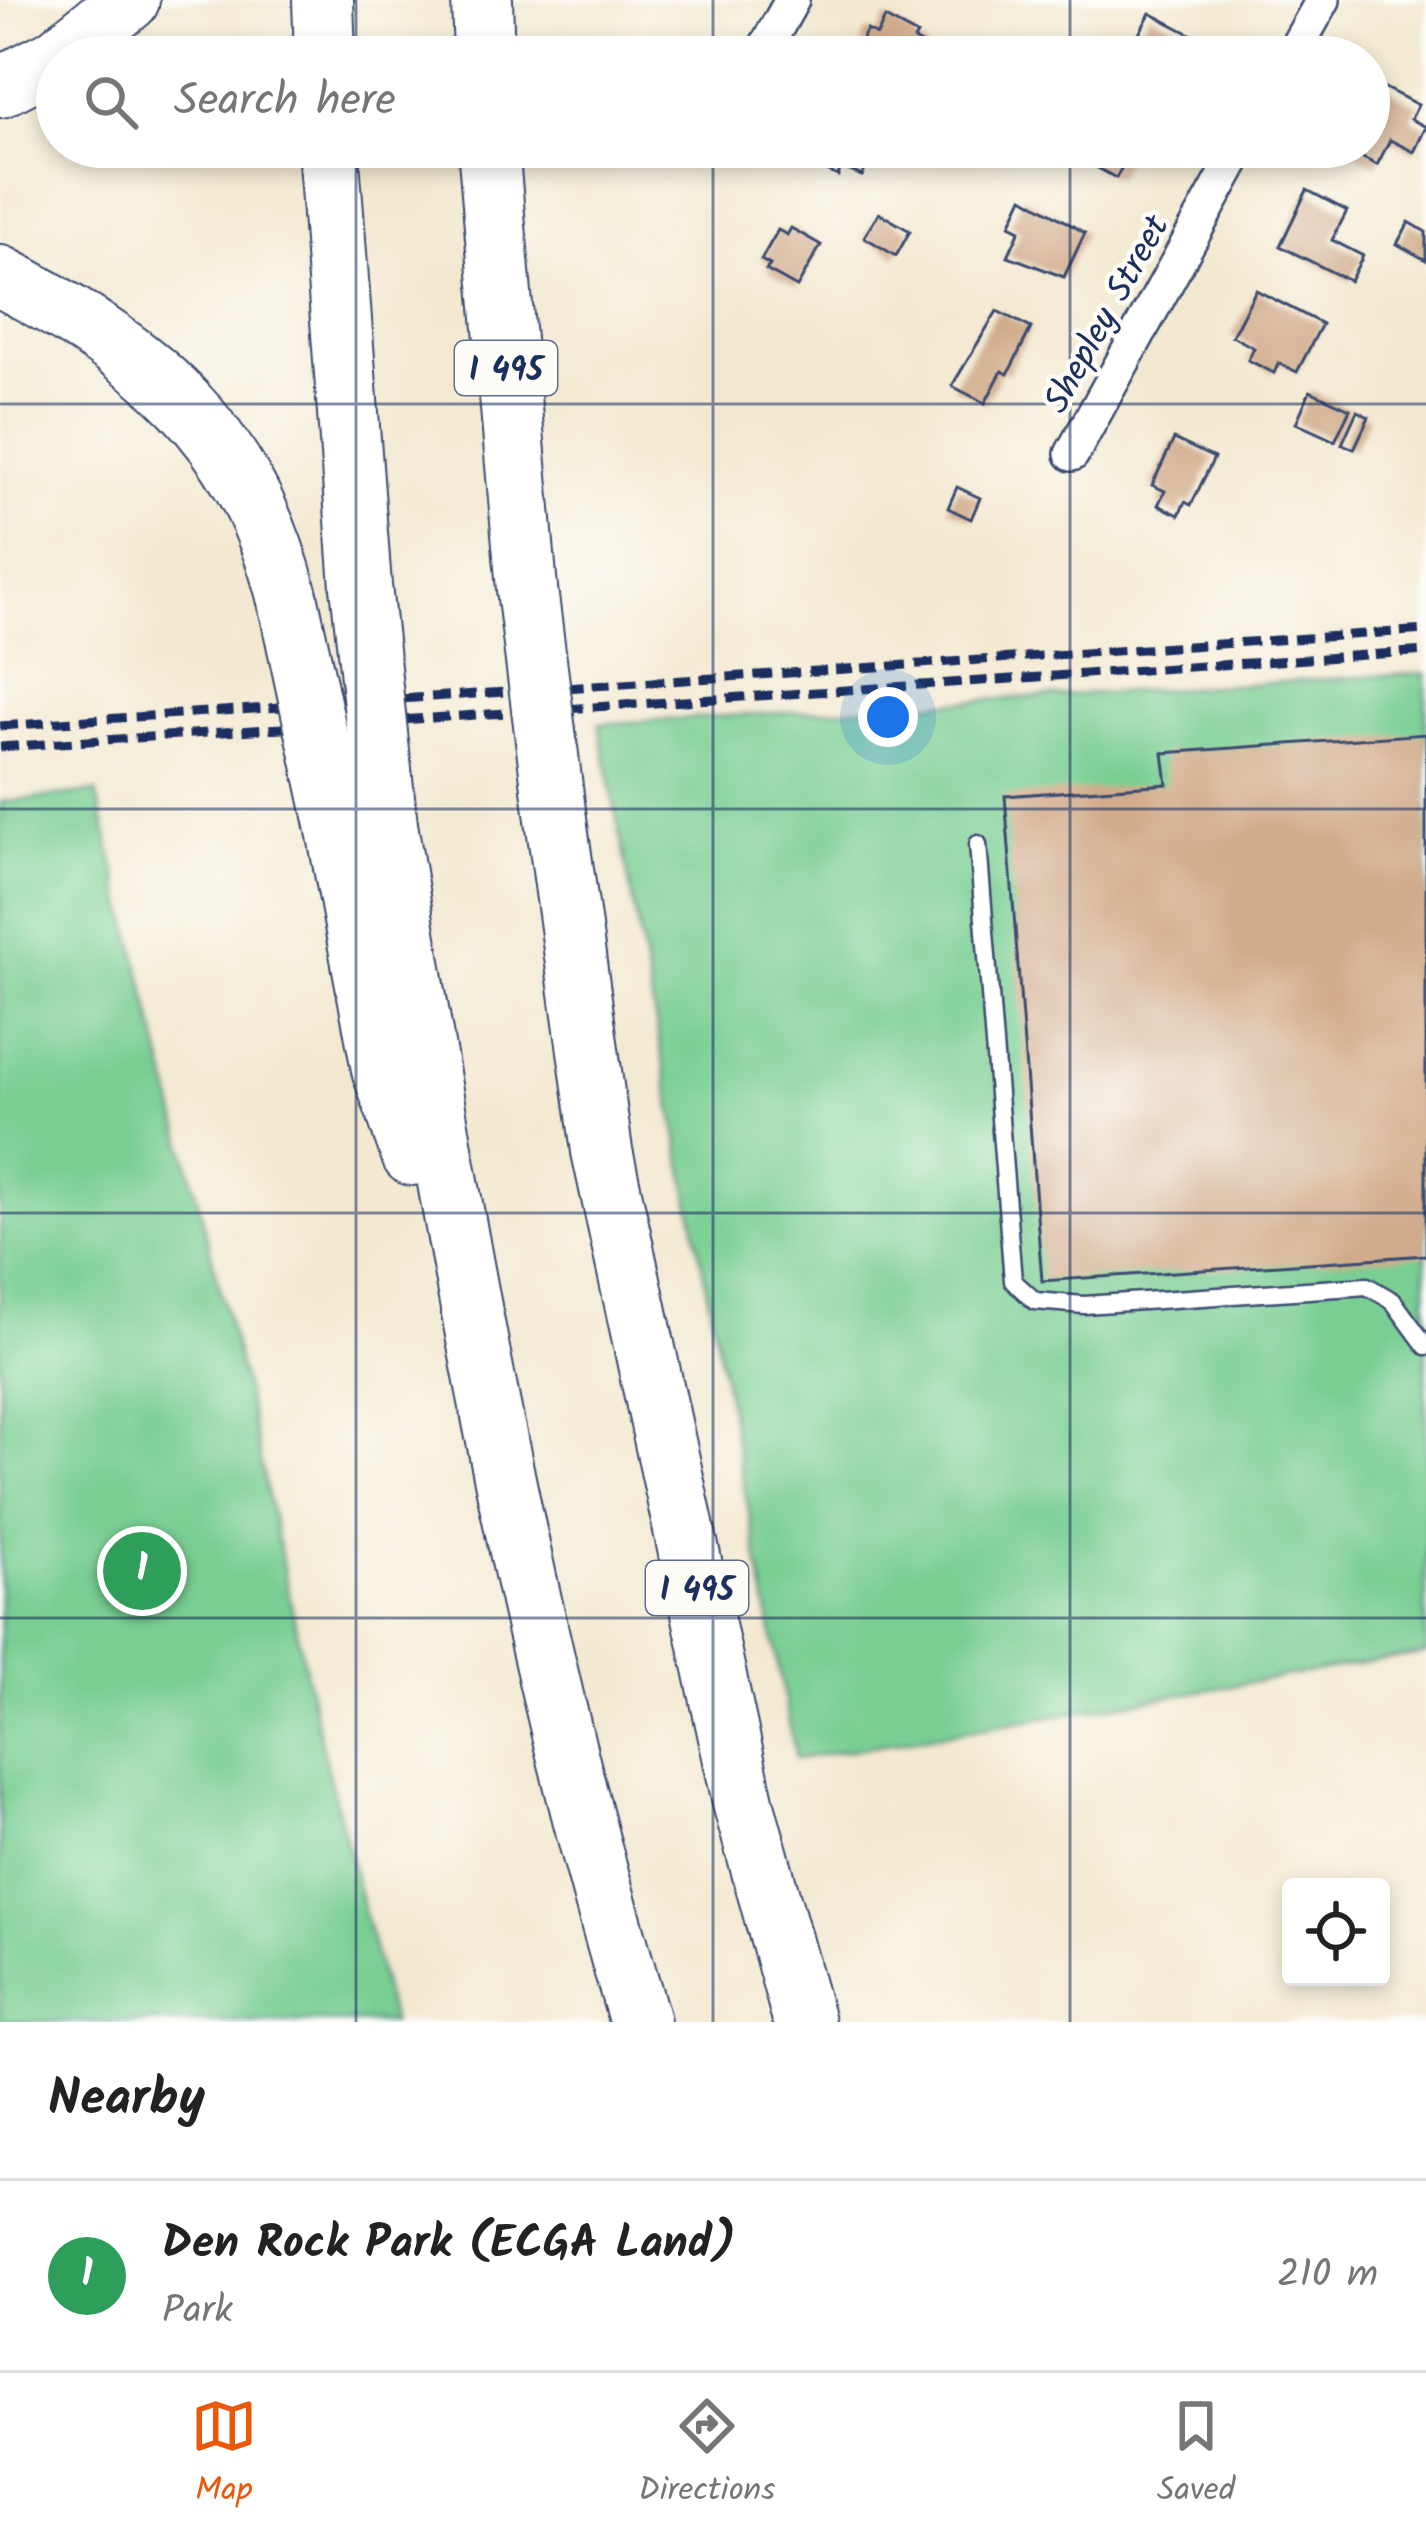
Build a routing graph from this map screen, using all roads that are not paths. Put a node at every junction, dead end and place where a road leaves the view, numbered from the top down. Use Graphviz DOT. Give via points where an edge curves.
graph roads {
  1 [pos="129,0"];
  2 [pos="322,0"];
  3 [pos="482,0"];
  4 [pos="792,0"];
  5 [pos="1323,0"];
  6 [pos="84,36"];
  7 [pos="324,36"];
  8 [pos="483,36"];
  9 [pos="773,36"];
  10 [pos="1303,36"];
  11 [pos="36,68"];
  12 [pos="0,87"];
  13 [pos="330,168"];
  14 [pos="490,168"];
  15 [pos="1229,168"];
  16 [pos="0,276"];
  17 [pos="1072,454"];
  18 [pos="361,824"];
  19 [pos="978,844"];
  20 [pos="1426,1346"];
  21 [pos="640,2022"];
  22 [pos="804,2022"];
  1 -- 6 [label="highway"];
  2 -- 7 [label="highway"];
  3 -- 8 [label="highway"];
  4 -- 9 [label="street"];
  5 -- 10 [label="street"];
  11 -- 12 [label="highway"];
  13 -- 18 [label="highway, bridge" via="361,586"];
  14 -- 22 [label="highway, I 495, bridge" via="527,589 602,1150 744,1806"];
  15 -- 17 [label="street, Shepley Street"];
  16 -- 18 [label="highway, bridge" via="93,324 147,366 196,415 253,501"];
  18 -- 21 [label="highway" via="382,1069 459,1259 535,1627"];
  19 -- 20 [label="lane" via="1013,1281 1035,1301 1084,1305 1367,1286 1393,1301"];
}
